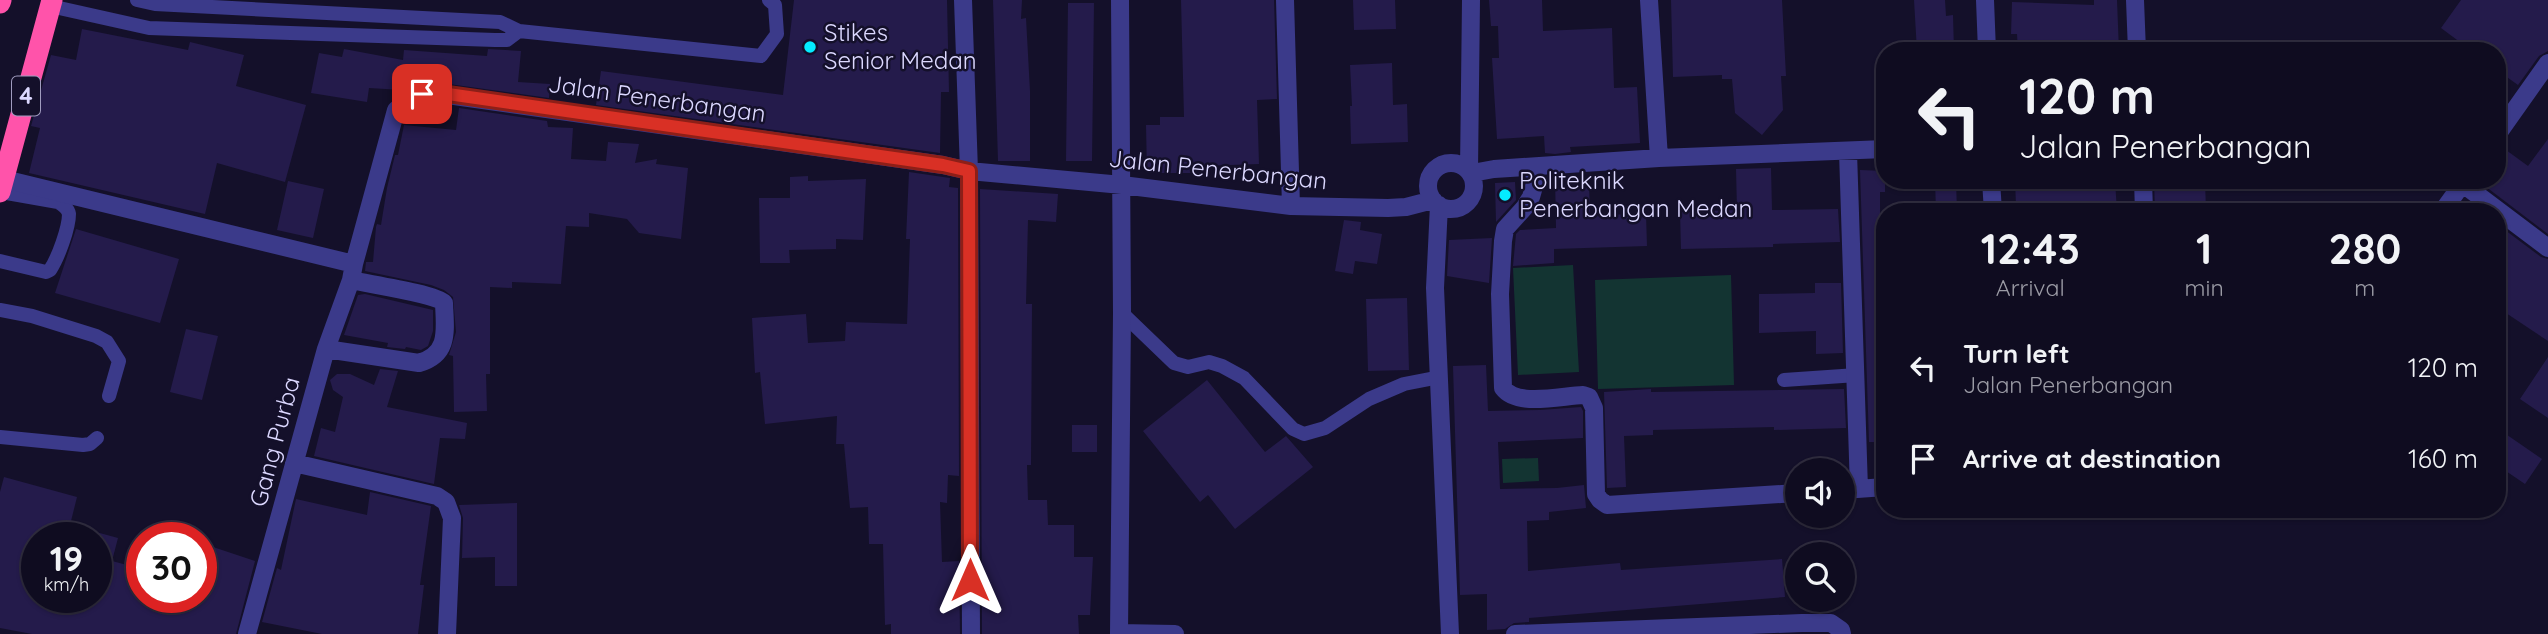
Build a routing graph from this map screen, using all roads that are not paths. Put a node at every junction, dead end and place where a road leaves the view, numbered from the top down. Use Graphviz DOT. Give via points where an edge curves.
graph roads {
  1 [pos="137,0"];
  2 [pos="769,0"];
  3 [pos="963,0"];
  4 [pos="1120,0"];
  5 [pos="1285,0"];
  6 [pos="1471,0"];
  7 [pos="1649,0"];
  8 [pos="1985,0"];
  9 [pos="2135,0"];
  10 [pos="51,3"];
  11 [pos="519,31"];
  12 [pos="1986,42"];
  13 [pos="2137,42"];
  14 [pos="2548,63"];
  15 [pos="2506,122"];
  16 [pos="1876,150"];
  17 [pos="1848,152"];
  18 [pos="5,153"];
  19 [pos="1660,158"];
  20 [pos="1534,168"];
  21 [pos="969,171"];
  22 [pos="1471,172"];
  23 [pos="1,185"];
  24 [pos="1122,185"];
  25 [pos="2473,189"];
  26 [pos="1436,203"];
  27 [pos="2491,203"];
  28 [pos="1291,206"];
  29 [pos="2506,215"];
  30 [pos="2548,248"];
  31 [pos="0,261"];
  32 [pos="352,272"];
  33 [pos="0,310"];
  34 [pos="1122,313"];
  35 [pos="326,349"];
  36 [pos="1857,375"];
  37 [pos="1440,377"];
  38 [pos="1784,380"];
  39 [pos="109,396"];
  40 [pos="0,437"];
  41 [pos="97,438"];
  42 [pos="1853,458"];
  43 [pos="294,463"];
  44 [pos="1876,488"];
  45 [pos="1855,489"];
  46 [pos="1785,494"];
  47 [pos="247,634"];
  48 [pos="447,634"];
  49 [pos="971,634"];
  50 [pos="1119,634"];
  51 [pos="1175,634"];
  52 [pos="1450,634"];
  53 [pos="1515,634"];
  54 [pos="1842,634"];
  1 -- 11 [label="lane" via="500,22"];
  2 -- 11 [label="lane" via="775,5 776,34 761,56"];
  3 -- 21 [label="street"];
  4 -- 24 [label="street"];
  5 -- 28 [label="street"];
  6 -- 22 [label="street"];
  7 -- 19 [label="street"];
  8 -- 12 [label="street"];
  9 -- 13 [label="street"];
  10 -- 11 [label="lane" via="149,28 495,40 507,40"];
  10 -- 18 [label="highway, 4"];
  14 -- 15 [label="street"];
  16 -- 17 [label="street"];
  17 -- 19 [label="street"];
  17 -- 36 [label="street"];
  18 -- 23 [label="highway, 4"];
  19 -- 20 [label="street"];
  20 -- 22 [label="street"];
  20 -- 46 [label="street" via="1531,197 1505,229 1503,241 1503,388 1508,395 1530,400 1589,397 1594,408 1596,494 1606,505"];
  21 -- 24 [label="street, Jalan Penerbangan"];
  21 -- 32 [label="street, Jalan Penerbangan" via="448,94 422,94 396,110"];
  21 -- 49 [label="street"];
  22 -- 26 [label="street" via="1474,187 1467,202 1456,208"];
  22 -- 26 [label="street" via="1452,163 1435,170 1428,187"];
  23 -- 31 [label="lane" via="58,202 69,213 54,264 47,272"];
  23 -- 32 [label="street"];
  24 -- 28 [label="street, Jalan Penerbangan"];
  24 -- 34 [label="street"];
  25 -- 27 [label="street"];
  26 -- 28 [label="street, Jalan Penerbangan"];
  26 -- 37 [label="street"];
  29 -- 30 [label="street"];
  32 -- 35 [label="street, Gang Purba"];
  32 -- 35 [label="street" via="442,300 445,328 441,349 432,359 419,363"];
  33 -- 39 [label="lane" via="79,329 107,342 119,361"];
  34 -- 37 [label="lane" via="1174,363 1188,367 1209,362 1244,378 1293,429 1304,434 1325,428 1392,389"];
  34 -- 50 [label="street"];
  35 -- 43 [label="street, Gang Purba"];
  36 -- 38 [label="lane"];
  36 -- 42 [label="street"];
  37 -- 52 [label="street"];
  40 -- 41 [label="lane" via="83,445"];
  43 -- 47 [label="street, Gang Purba"];
  43 -- 48 [label="street" via="438,496 446,502 452,518"];
  44 -- 45 [label="street"];
  50 -- 51 [label="street"];
  53 -- 54 [label="street" via="1801,622 1830,623"];
}
